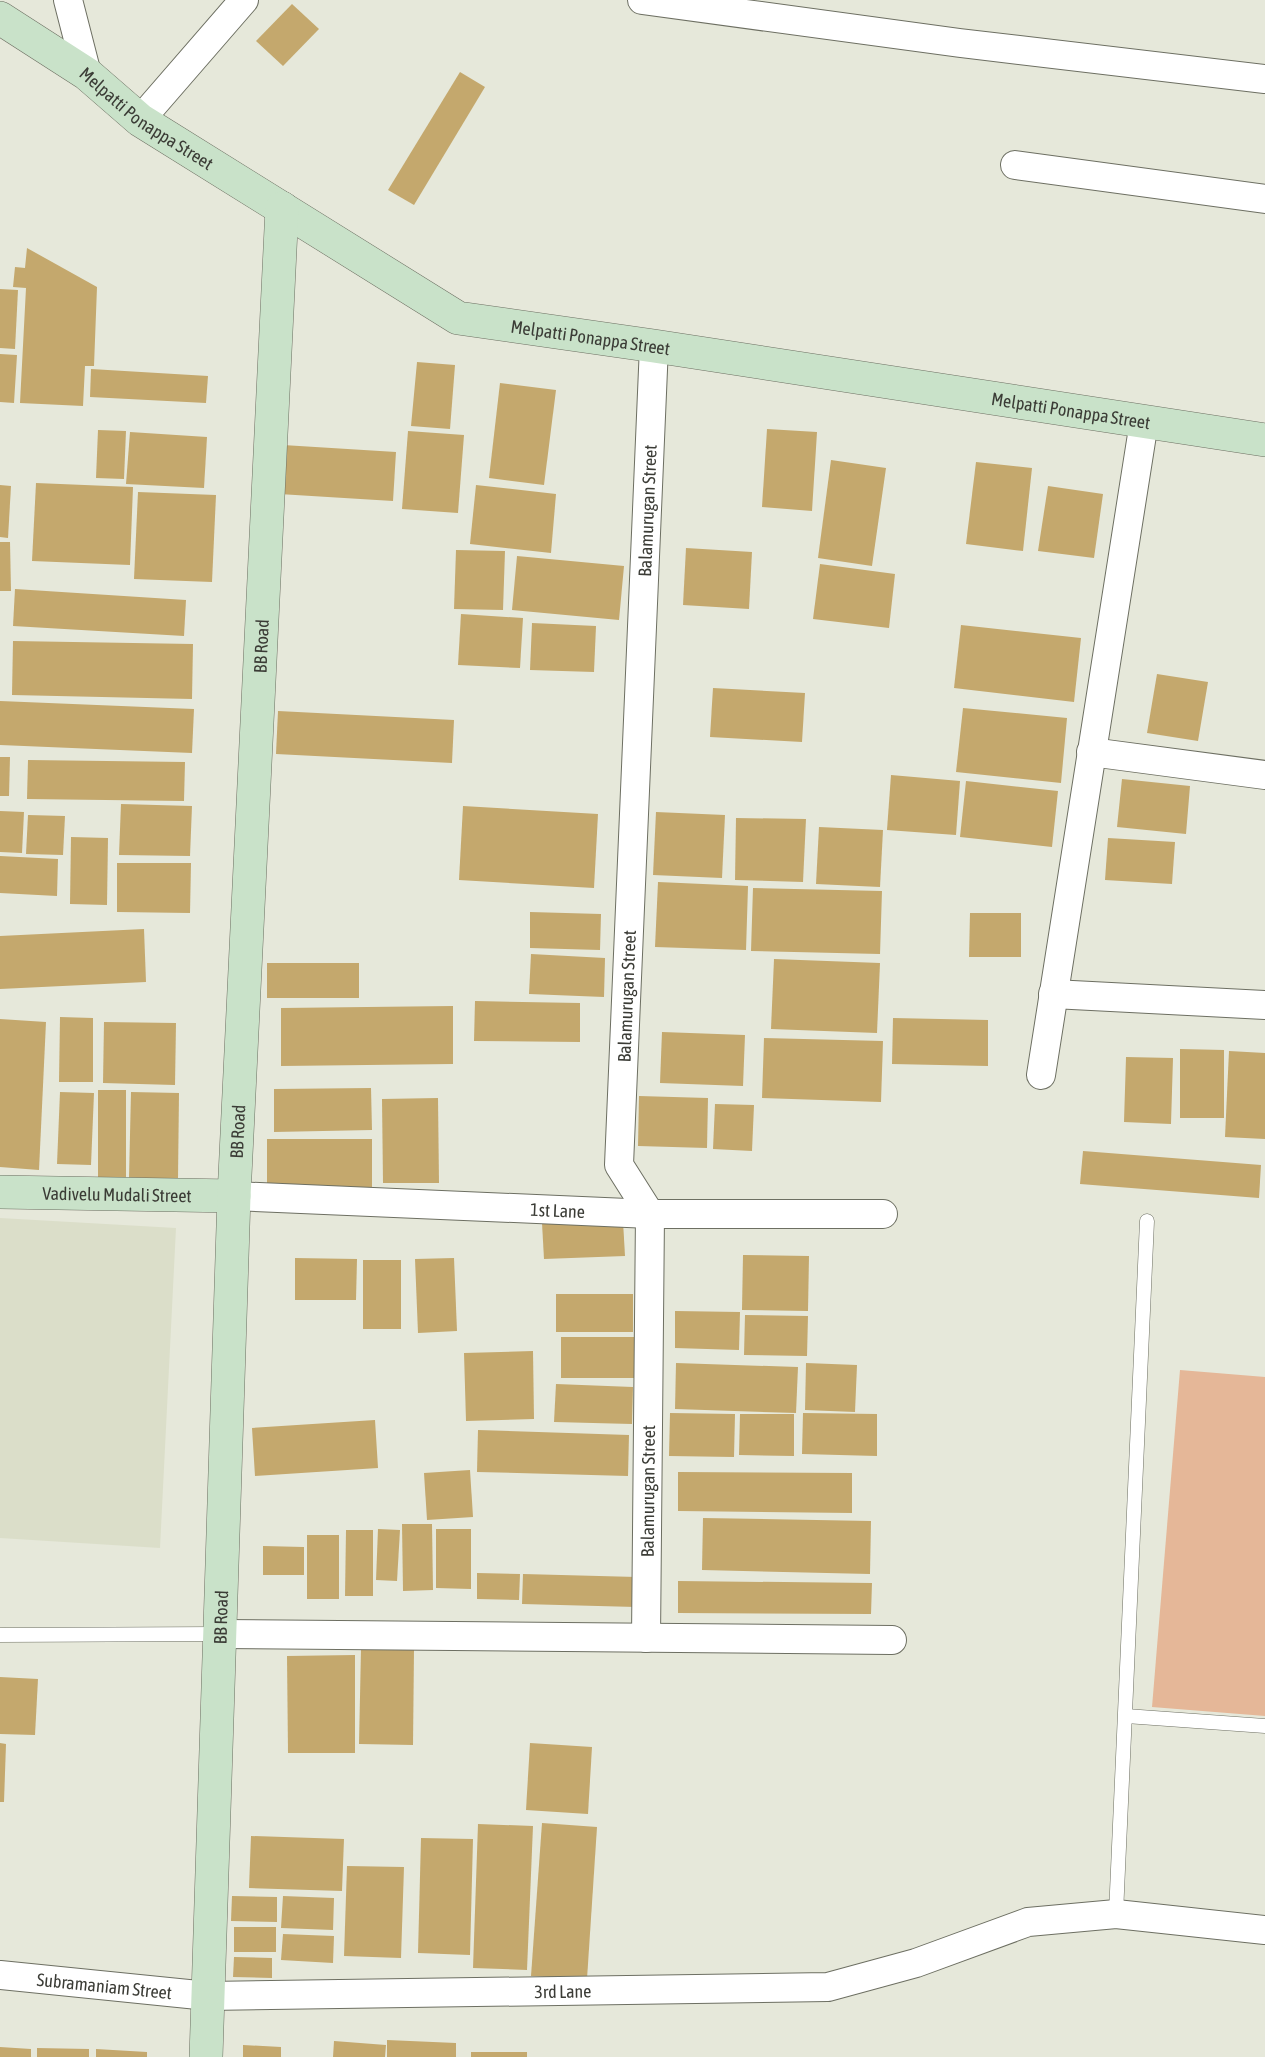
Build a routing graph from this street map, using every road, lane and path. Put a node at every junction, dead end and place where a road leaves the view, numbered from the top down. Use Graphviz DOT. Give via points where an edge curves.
graph roads {
  1 [pos="68,0"];
  2 [pos="244,0"];
  3 [pos="642,0"];
  4 [pos="0,18"];
  5 [pos="87,74"];
  6 [pos="1265,79"];
  7 [pos="140,120"];
  8 [pos="1015,165"];
  9 [pos="1265,199"];
  10 [pos="282,208"];
  11 [pos="654,346"];
  12 [pos="1144,422"];
  13 [pos="1265,440"];
  14 [pos="1091,752"];
  15 [pos="1265,775"];
  16 [pos="1053,994"];
  17 [pos="1265,1005"];
  18 [pos="1041,1075"];
  19 [pos="0,1192"];
  20 [pos="234,1196"];
  21 [pos="650,1214"];
  22 [pos="883,1214"];
  23 [pos="1147,1221"];
  24 [pos="221,1634"];
  25 [pos="0,1635"];
  26 [pos="646,1638"];
  27 [pos="892,1640"];
  28 [pos="1126,1716"];
  29 [pos="1265,1726"];
  30 [pos="1116,1914"];
  31 [pos="1265,1930"];
  32 [pos="0,1975"];
  33 [pos="208,1996"];
  34 [pos="206,2057"];
  1 -- 5 [label="street"];
  2 -- 7 [label="street"];
  3 -- 6 [label="street"];
  4 -- 5 [label="street, Melpatti Ponappa Street"];
  5 -- 7 [label="street, Melpatti Ponappa Street"];
  7 -- 10 [label="street, Melpatti Ponappa Street"];
  8 -- 9 [label="street"];
  10 -- 11 [label="street, Melpatti Ponappa Street" via="458,318"];
  10 -- 20 [label="street, BB Road"];
  11 -- 12 [label="street, Melpatti Ponappa Street"];
  11 -- 21 [label="street, Balamurugan Street" via="619,1165"];
  12 -- 13 [label="street, Melpatti Ponappa Street"];
  12 -- 14 [label="street"];
  14 -- 15 [label="street"];
  14 -- 16 [label="street"];
  16 -- 17 [label="street"];
  16 -- 18 [label="street"];
  19 -- 20 [label="street, Vadivelu Mudali Street"];
  20 -- 21 [label="street, 1st Lane"];
  20 -- 24 [label="street, BB Road"];
  21 -- 22 [label="street, 1st Lane"];
  21 -- 26 [label="street, Balamurugan Street"];
  23 -- 28 [label="lane"];
  24 -- 25 [label="lane"];
  24 -- 26 [label="street"];
  24 -- 33 [label="street, BB Road"];
  26 -- 27 [label="street"];
  28 -- 29 [label="lane"];
  28 -- 30 [label="lane"];
  30 -- 31 [label="street, 3rd Lane"];
  30 -- 33 [label="street, 3rd Lane" via="1028,1922 916,1963 828,1987"];
  32 -- 33 [label="street, Subramaniam Street"];
  33 -- 34 [label="street, BB Road"];
}
